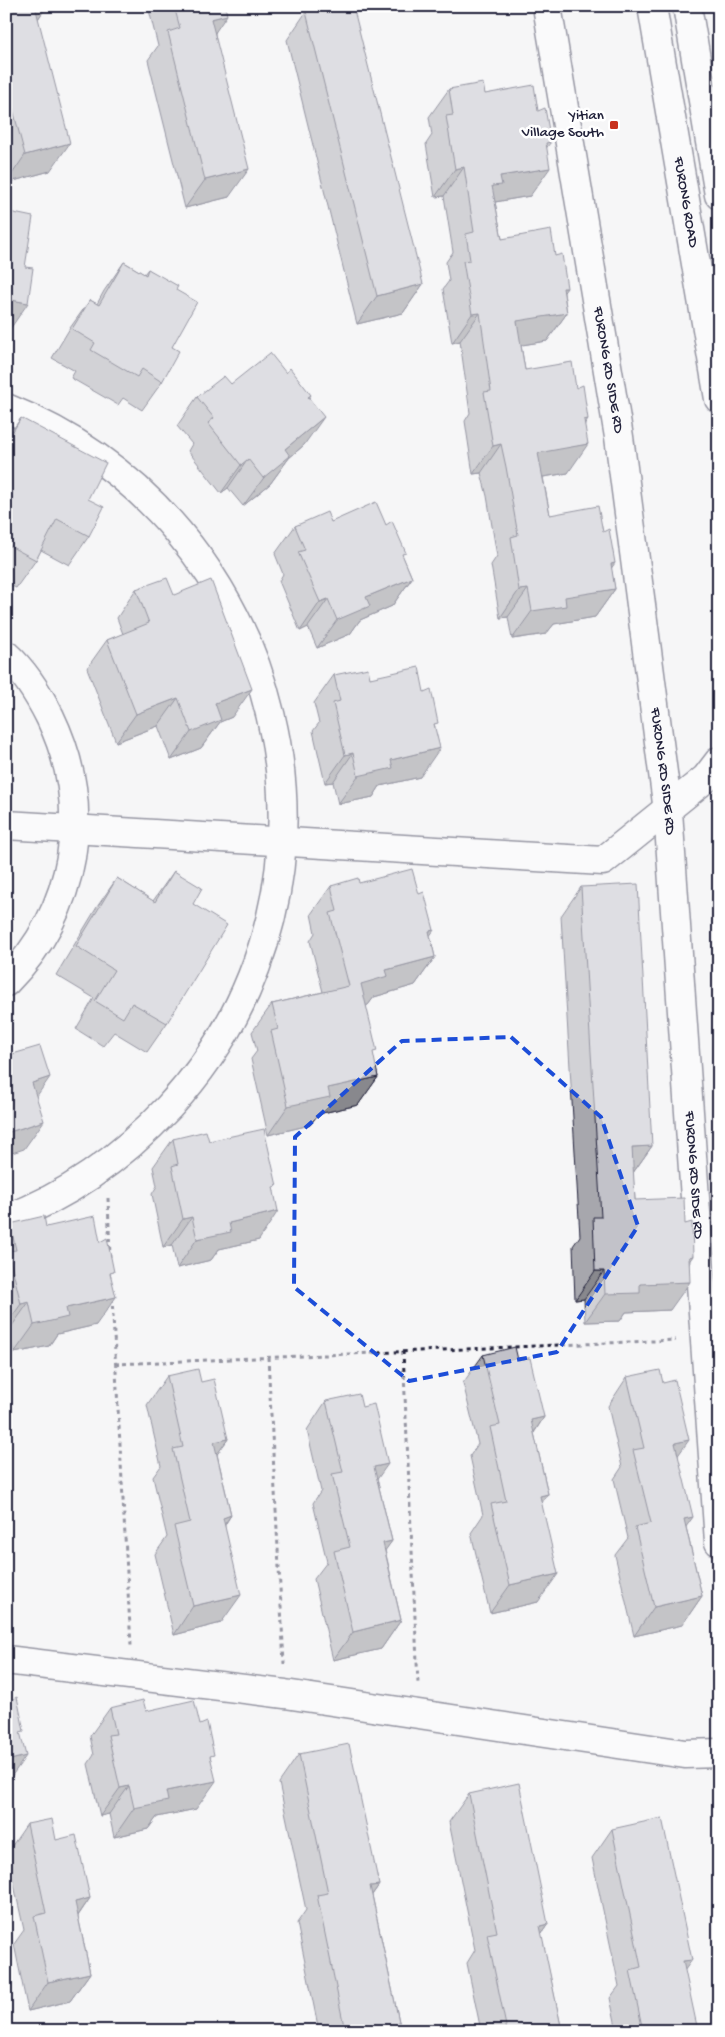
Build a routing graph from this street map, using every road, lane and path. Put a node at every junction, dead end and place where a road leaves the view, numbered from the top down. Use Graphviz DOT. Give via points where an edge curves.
graph roads {
  1 [pos="547,6"];
  2 [pos="652,6"];
  3 [pos="687,6"];
  4 [pos="719,194"];
  5 [pos="719,399"];
  6 [pos="6,408"];
  7 [pos="6,655"];
  8 [pos="719,761"];
  9 [pos="668,811"];
  10 [pos="6,825"];
  11 [pos="75,829"];
  12 [pos="282,842"];
  13 [pos="6,982"];
  14 [pos="107,1164"];
  15 [pos="6,1219"];
  16 [pos="111,1264"];
  17 [pos="112,1294"];
  18 [pos="705,1338"];
  19 [pos="403,1351"];
  20 [pos="268,1357"];
  21 [pos="115,1364"];
  22 [pos="719,1542"];
  23 [pos="6,1660"];
  24 [pos="133,1674"];
  25 [pos="285,1694"];
  26 [pos="420,1714"];
  27 [pos="719,1753"];
  1 -- 9 [label="street, FURONG RD SIDE RD" via="619,437"];
  2 -- 5 [label="street, FURONG ROAD"];
  3 -- 4 [label="street"];
  6 -- 12 [label="street" via="65,435 136,487 179,531 220,589 258,668 270,710 282,797"];
  7 -- 11 [label="street" via="41,698 60,739 72,783"];
  8 -- 9 [label="street" via="706,778"];
  9 -- 12 [label="street" via="603,861"];
  9 -- 18 [label="street, FURONG RD SIDE RD"];
  10 -- 11 [label="street"];
  11 -- 12 [label="street"];
  11 -- 13 [label="street" via="68,876 51,922 26,962"];
  12 -- 14 [label="street" via="275,895 262,948 242,998 216,1046 184,1090 148,1130"];
  14 -- 15 [label="street" via="67,1190"];
  14 -- 16 [label="path"];
  17 -- 21 [label="path"];
  18 -- 19 [label="path"];
  18 -- 22 [label="street, FURONG RD SIDE RD"];
  19 -- 20 [label="path"];
  19 -- 26 [label="path"];
  20 -- 21 [label="path"];
  20 -- 25 [label="path"];
  21 -- 24 [label="path"];
  23 -- 24 [label="street"];
  24 -- 25 [label="street"];
  25 -- 26 [label="street"];
  26 -- 27 [label="street" via="685,1754"];
}
